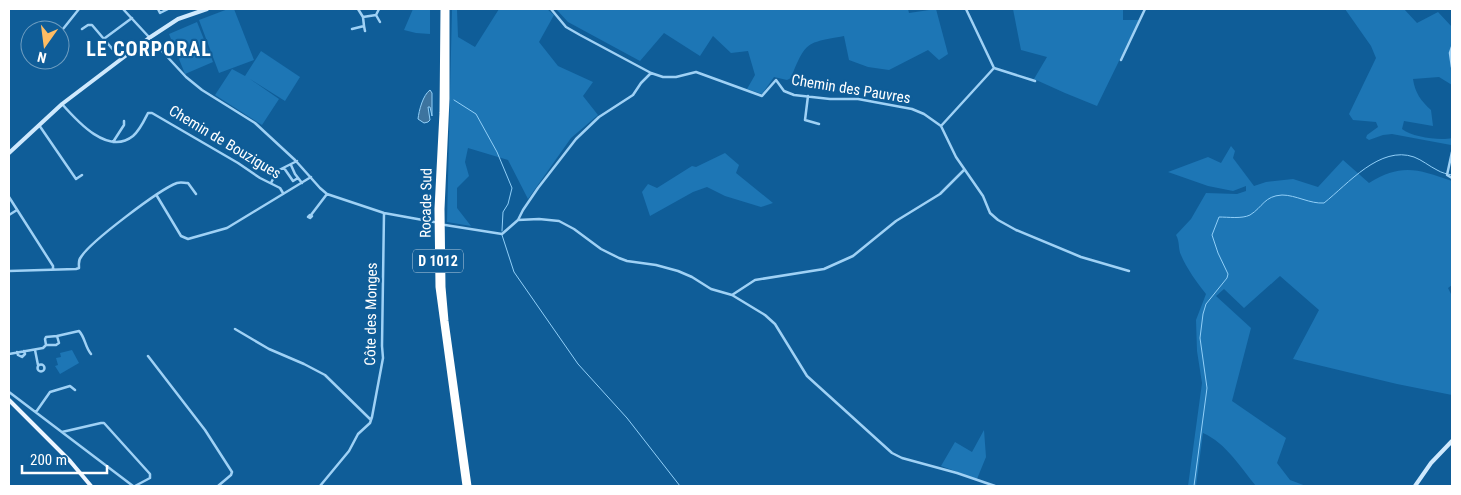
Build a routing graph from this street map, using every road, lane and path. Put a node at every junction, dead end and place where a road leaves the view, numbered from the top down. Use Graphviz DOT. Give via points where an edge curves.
graph roads {
  1 [pos="79,9"];
  2 [pos="123,9"];
  3 [pos="158,9"];
  4 [pos="168,9"];
  5 [pos="207,9"];
  6 [pos="358,9"];
  7 [pos="379,9"];
  8 [pos="443,9"];
  9 [pos="447,9"];
  10 [pos="551,9"];
  11 [pos="966,9"];
  12 [pos="1145,9"];
  13 [pos="376,15"];
  14 [pos="363,17"];
  15 [pos="132,18"];
  16 [pos="70,20"];
  17 [pos="380,22"];
  18 [pos="364,26"];
  19 [pos="82,29"];
  20 [pos="352,29"];
  21 [pos="365,31"];
  22 [pos="149,38"];
  23 [pos="105,39"];
  24 [pos="1452,47"];
  25 [pos="121,59"];
  26 [pos="1121,60"];
  27 [pos="1452,67"];
  28 [pos="994,68"];
  29 [pos="651,73"];
  30 [pos="1034,81"];
  31 [pos="808,96"];
  32 [pos="62,104"];
  33 [pos="124,121"];
  34 [pos="819,124"];
  35 [pos="39,125"];
  36 [pos="941,126"];
  37 [pos="113,142"];
  38 [pos="1452,152"];
  39 [pos="9,154"];
  40 [pos="297,161"];
  41 [pos="291,165"];
  42 [pos="284,168"];
  43 [pos="964,170"];
  44 [pos="82,175"];
  45 [pos="311,177"];
  46 [pos="298,178"];
  47 [pos="1452,178"];
  48 [pos="271,183"];
  49 [pos="302,183"];
  50 [pos="283,193"];
  51 [pos="196,194"];
  52 [pos="327,194"];
  53 [pos="157,196"];
  54 [pos="9,197"];
  55 [pos="17,210"];
  56 [pos="384,214"];
  57 [pos="9,215"];
  58 [pos="311,215"];
  59 [pos="518,220"];
  60 [pos="434,222"];
  61 [pos="445,225"];
  62 [pos="78,268"];
  63 [pos="53,269"];
  64 [pos="83,270"];
  65 [pos="9,271"];
  66 [pos="1129,271"];
  67 [pos="732,294"];
  68 [pos="235,329"];
  69 [pos="57,336"];
  70 [pos="46,345"];
  71 [pos="35,350"];
  72 [pos="24,351"];
  73 [pos="17,352"];
  74 [pos="9,354"];
  75 [pos="91,354"];
  76 [pos="148,356"];
  77 [pos="38,366"];
  78 [pos="75,390"];
  79 [pos="9,392"];
  80 [pos="9,400"];
  81 [pos="36,412"];
  82 [pos="371,420"];
  83 [pos="62,432"];
  84 [pos="1452,441"];
  85 [pos="91,486"];
  86 [pos="134,486"];
  87 [pos="218,486"];
  88 [pos="320,486"];
  89 [pos="467,486"];
  90 [pos="994,486"];
  91 [pos="1415,486"];
  1 -- 16 [label="street"];
  2 -- 15 [label="street"];
  3 -- 4 [label="street" via="160,13"];
  5 -- 22 [label="street" via="178,18"];
  6 -- 14 [label="street"];
  7 -- 13 [label="street"];
  8 -- 89 [label="highway, Rocade Sud / D 1012" via="438,287"];
  9 -- 89 [label="highway, Rocade Sud / D 1012" via="443,288"];
  10 -- 29 [label="street, Chemin des Pauvres" via="566,27"];
  11 -- 28 [label="street"];
  12 -- 26 [label="street"];
  13 -- 14 [label="street"];
  13 -- 17 [label="street"];
  14 -- 18 [label="street"];
  15 -- 22 [label="street"];
  15 -- 23 [label="street"];
  18 -- 20 [label="street"];
  18 -- 21 [label="street"];
  19 -- 23 [label="street" via="92,25"];
  22 -- 25 [label="street"];
  22 -- 40 [label="street" via="186,77 249,118"];
  23 -- 25 [label="street"];
  24 -- 27 [label="street"];
  25 -- 32 [label="street"];
  28 -- 30 [label="street"];
  28 -- 36 [label="street"];
  29 -- 31 [label="street, Chemin des Pauvres" via="676,77 696,72 760,96 776,80 785,92"];
  29 -- 59 [label="street" via="633,95 599,118 576,139"];
  31 -- 34 [label="street" via="805,120"];
  31 -- 36 [label="street, Chemin des Pauvres" via="858,98 903,107 924,114"];
  32 -- 35 [label="street"];
  32 -- 37 [label="street" via="88,130"];
  33 -- 37 [label="street"];
  35 -- 39 [label="street"];
  35 -- 44 [label="street" via="76,179"];
  36 -- 43 [label="street"];
  37 -- 48 [label="street, Chemin de Bouzigues" via="133,136 152,113"];
  38 -- 47 [label="street" via="1447,174"];
  40 -- 41 [label="street"];
  40 -- 45 [label="street"];
  41 -- 42 [label="street"];
  41 -- 46 [label="street"];
  42 -- 46 [label="street" via="293,180"];
  42 -- 48 [label="street" via="276,172"];
  43 -- 66 [label="street" via="983,196 990,213 1001,222 1081,257"];
  43 -- 67 [label="street" via="940,194 896,222 853,256 824,269 755,280"];
  45 -- 49 [label="street"];
  45 -- 52 [label="street"];
  46 -- 49 [label="street"];
  48 -- 50 [label="street, Chemin de Bouzigues"];
  49 -- 50 [label="street"];
  50 -- 53 [label="street" via="227,228 188,239 180,236"];
  51 -- 53 [label="street" via="190,184 180,182"];
  52 -- 56 [label="street"];
  52 -- 58 [label="street"];
  53 -- 62 [label="street" via="84,252"];
  54 -- 55 [label="street"];
  55 -- 57 [label="street"];
  55 -- 63 [label="street"];
  56 -- 60 [label="street"];
  56 -- 82 [label="street, Côte des Monges" via="383,358"];
  59 -- 61 [label="street" via="502,233"];
  59 -- 67 [label="street" via="559,221 619,258 669,268 711,289"];
  62 -- 63 [label="street"];
  62 -- 64 [label="street"];
  63 -- 65 [label="street"];
  67 -- 90 [label="street" via="771,320 807,376 892,453"];
  68 -- 82 [label="street" via="325,375"];
  69 -- 70 [label="street" via="46,337"];
  69 -- 70 [label="street" via="58,344"];
  69 -- 75 [label="street" via="79,331"];
  70 -- 71 [label="street"];
  71 -- 72 [label="street"];
  71 -- 77 [label="street"];
  72 -- 73 [label="street"];
  72 -- 73 [label="street" via="22,357"];
  73 -- 74 [label="street"];
  76 -- 87 [label="street" via="205,430 231,470 231,476"];
  78 -- 81 [label="street" via="70,386 50,392"];
  79 -- 81 [label="street"];
  80 -- 85 [label="main road"];
  81 -- 83 [label="street"];
  82 -- 88 [label="street, Côte des Monges" via="358,434 350,452"];
  83 -- 86 [label="street"];
  83 -- 86 [label="street" via="104,423 150,474 150,478"];
  84 -- 91 [label="street" via="1430,463"];
}
